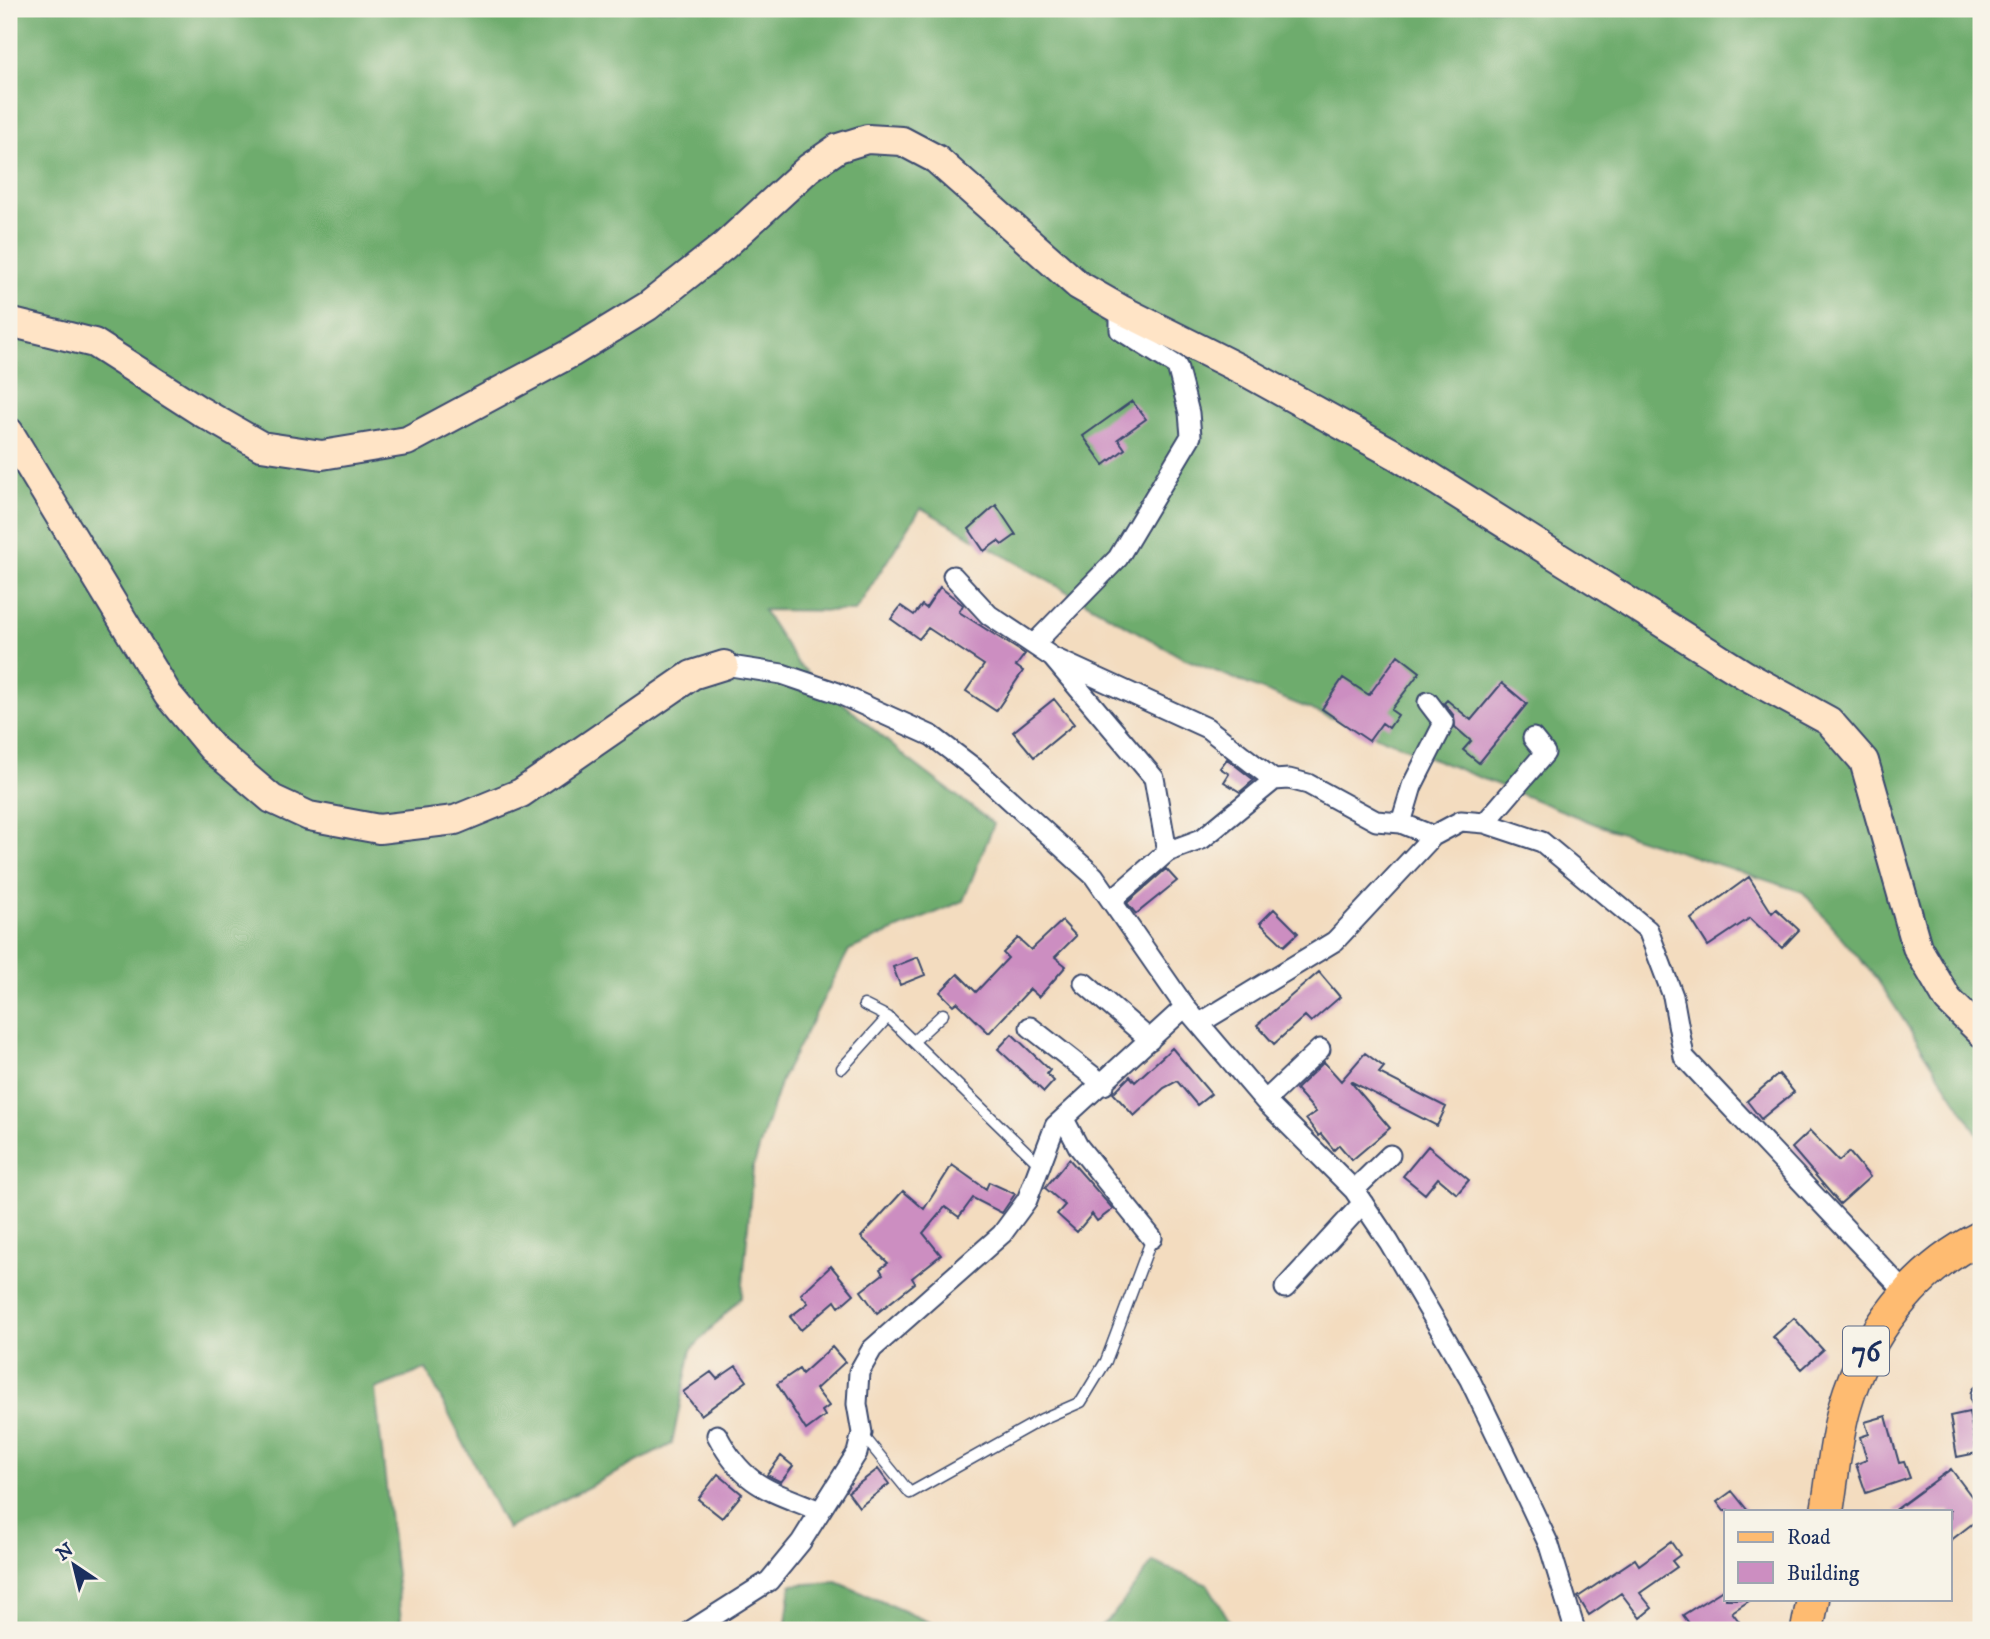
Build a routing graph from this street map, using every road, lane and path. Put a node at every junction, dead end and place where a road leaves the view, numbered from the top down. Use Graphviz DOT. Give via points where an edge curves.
graph roads {
  1 [pos="1120,309"];
  2 [pos="9,323"];
  3 [pos="9,432"];
  4 [pos="953,576"];
  5 [pos="1035,643"];
  6 [pos="1052,657"];
  7 [pos="724,665"];
  8 [pos="1429,702"];
  9 [pos="1533,738"];
  10 [pos="1274,780"];
  11 [pos="1485,822"];
  12 [pos="1401,823"];
  13 [pos="1433,836"];
  14 [pos="1167,852"];
  15 [pos="1112,900"];
  16 [pos="1084,983"];
  17 [pos="864,1005"];
  18 [pos="1185,1007"];
  19 [pos="943,1014"];
  20 [pos="888,1017"];
  21 [pos="1200,1023"];
  22 [pos="1030,1027"];
  23 [pos="1981,1032"];
  24 [pos="914,1041"];
  25 [pos="1150,1041"];
  26 [pos="1320,1049"];
  27 [pos="842,1068"];
  28 [pos="1104,1085"];
  29 [pos="1265,1101"];
  30 [pos="1064,1119"];
  31 [pos="1390,1155"];
  32 [pos="1040,1166"];
  33 [pos="1359,1197"];
  34 [pos="1981,1237"];
  35 [pos="1152,1238"];
  36 [pos="1285,1289"];
  37 [pos="1906,1293"];
  38 [pos="862,1433"];
  39 [pos="717,1435"];
  40 [pos="1827,1510"];
  41 [pos="820,1511"];
  42 [pos="1813,1600"];
  43 [pos="692,1630"];
  44 [pos="1575,1630"];
  45 [pos="1807,1630"];
  1 -- 2 [label="street" via="1078,285 936,159 902,141 867,139 838,148 809,168 724,246 648,306 571,354 407,441 322,455 261,446 94,343"];
  1 -- 5 [label="street" via="1120,330 1177,366 1191,436 1118,558"];
  1 -- 23 [label="street" via="1248,373 1396,456 1745,675 1829,721 1864,761 1917,947 1948,1000"];
  3 -- 7 [label="street" via="168,695 212,748 272,799 309,816 379,829 454,820 521,793 692,675"];
  4 -- 5 [label="street" via="989,615"];
  5 -- 6 [label="street"];
  6 -- 10 [label="street" via="1207,728"];
  6 -- 14 [label="street" via="1154,778"];
  7 -- 15 [label="street" via="782,674 835,692 932,736 978,771 1094,876"];
  8 -- 12 [label="street" via="1444,723 1412,786"];
  9 -- 11 [label="street" via="1545,753"];
  10 -- 12 [label="street" via="1308,784 1376,821"];
  10 -- 14 [label="street" via="1202,839"];
  11 -- 13 [label="street" via="1461,821"];
  11 -- 37 [label="street" via="1542,842 1648,930 1673,996 1684,1056"];
  12 -- 13 [label="street"];
  13 -- 21 [label="street" via="1335,941"];
  14 -- 15 [label="street"];
  15 -- 18 [label="street"];
  16 -- 25 [label="street"];
  17 -- 20 [label="lane"];
  18 -- 21 [label="street"];
  18 -- 25 [label="street"];
  19 -- 24 [label="lane"];
  20 -- 24 [label="lane"];
  20 -- 27 [label="lane"];
  21 -- 29 [label="street"];
  22 -- 28 [label="street"];
  24 -- 32 [label="lane"];
  25 -- 28 [label="street"];
  26 -- 29 [label="street"];
  28 -- 30 [label="street"];
  29 -- 33 [label="street"];
  30 -- 32 [label="street" via="1055,1126"];
  30 -- 35 [label="street" via="1078,1146"];
  31 -- 33 [label="street"];
  32 -- 38 [label="street" via="1027,1200 1002,1234 872,1349 859,1372 857,1404"];
  33 -- 36 [label="street"];
  33 -- 44 [label="street" via="1470,1380 1549,1545"];
  34 -- 37 [label="main road, 76" via="1954,1250"];
  35 -- 38 [label="lane" via="1106,1361 1081,1402 910,1493"];
  37 -- 40 [label="main road, 76" via="1869,1344 1844,1407"];
  38 -- 41 [label="street" via="857,1453"];
  39 -- 41 [label="street" via="730,1459 754,1484"];
  41 -- 43 [label="street" via="769,1581"];
  42 -- 45 [label="main road"];
}
